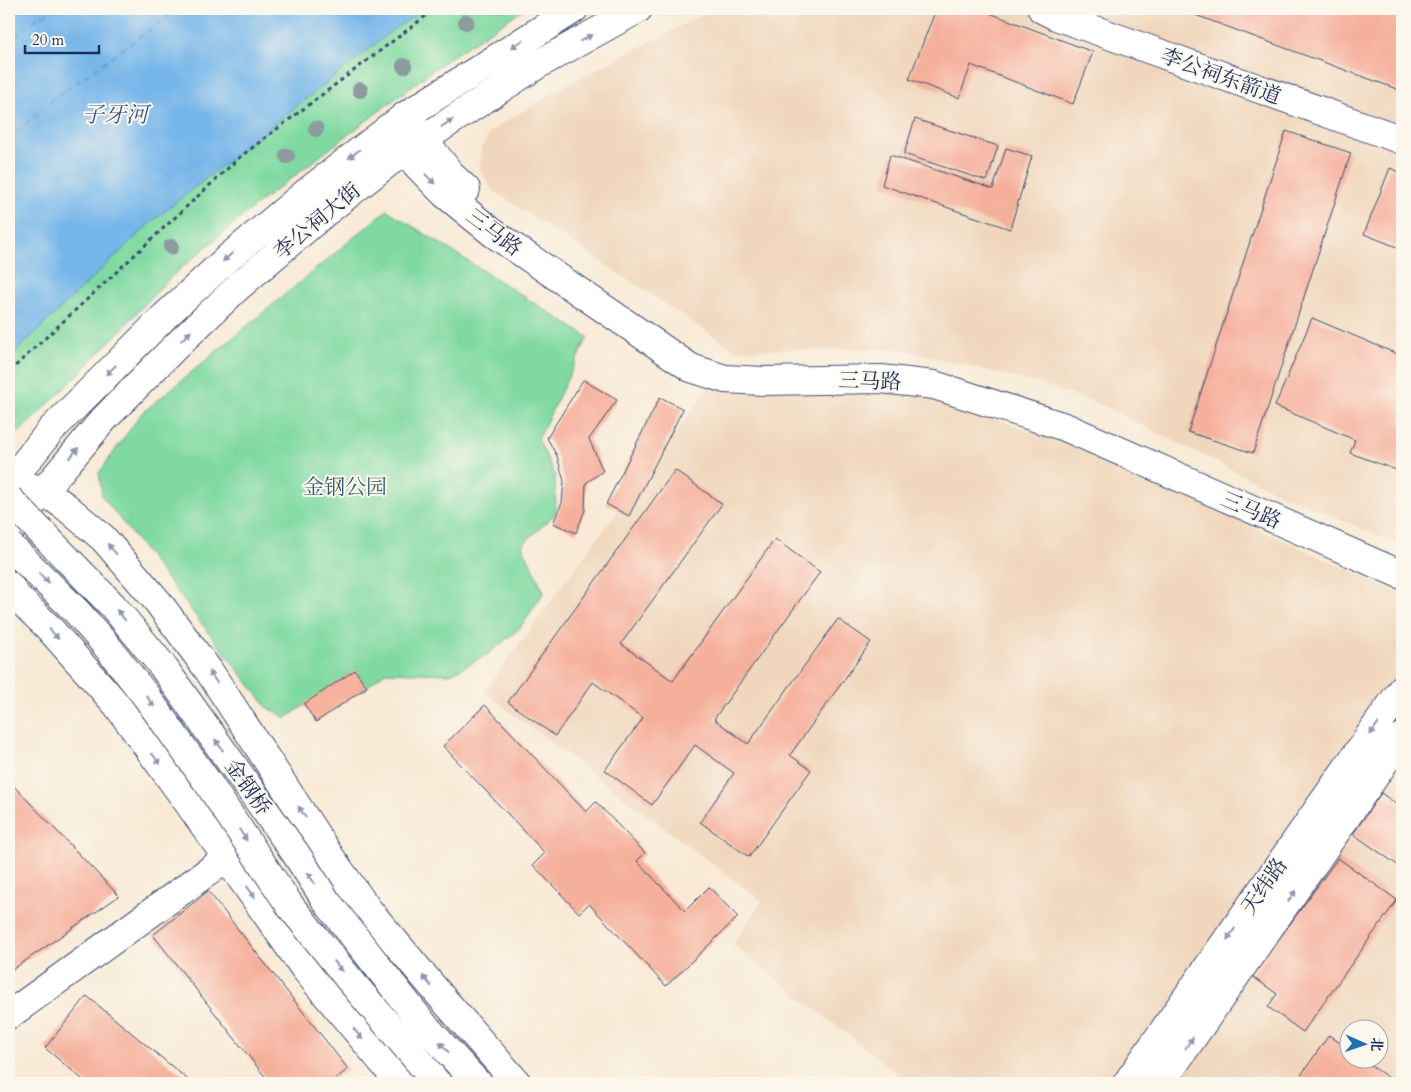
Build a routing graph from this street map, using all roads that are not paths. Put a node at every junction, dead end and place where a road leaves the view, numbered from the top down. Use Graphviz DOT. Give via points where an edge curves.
graph roads {
  1 [pos="574,9"];
  2 [pos="638,9"];
  3 [pos="1042,9"];
  4 [pos="396,122"];
  5 [pos="1402,140"];
  6 [pos="414,145"];
  7 [pos="9,486"];
  8 [pos="43,491"];
  9 [pos="9,532"];
  10 [pos="9,545"];
  11 [pos="1402,558"];
  12 [pos="1402,575"];
  13 [pos="9,585"];
  14 [pos="1402,689"];
  15 [pos="1402,737"];
  16 [pos="256,743"];
  17 [pos="189,804"];
  18 [pos="227,858"];
  19 [pos="369,910"];
  20 [pos="305,969"];
  21 [pos="9,1015"];
  22 [pos="400,1083"];
  23 [pos="437,1083"];
  24 [pos="477,1083"];
  25 [pos="517,1083"];
  26 [pos="1127,1083"];
  27 [pos="1161,1083"];
  1 -- 4 [label="main road, 李公祠大街, one-way"];
  6 -- 2 [label="main road, 李公祠大街, one-way" via="536,65"];
  3 -- 5 [label="main road, 李公祠东箭道"];
  4 -- 6 [label="main road, 三马路"];
  4 -- 7 [label="main road, 李公祠大街, one-way" via="235,251 165,316 51,430"];
  8 -- 6 [label="main road, 李公祠大街, one-way" via="103,420 239,286 322,215"];
  6 -- 11 [label="main road, 三马路" via="482,206 699,357 725,368 751,372 874,366 949,378 1076,418"];
  6 -- 12 [label="main road, 三马路, one-way" via="416,164 444,194 493,233 691,368 725,379 881,379 934,385 1065,427"];
  7 -- 8 [label="main road"];
  24 -- 7 [label="main road, 金钢桥, one-way, bridge" via="423,1024 327,902 161,664"];
  8 -- 9 [label="main road, 李公祠大街"];
  16 -- 8 [label="main road, one-way" via="158,602 103,538"];
  10 -- 23 [label="main road, 金钢桥, one-way, bridge" via="77,612 112,652 208,783 291,906"];
  13 -- 17 [label="main road, one-way" via="117,705"];
  14 -- 26 [label="main road, 天纬路, one-way"];
  27 -- 15 [label="main road, 天纬路, one-way"];
  16 -- 17 [label="main road" via="255,768 244,783 210,805"];
  19 -- 16 [label="main road, one-way"];
  17 -- 18 [label="main road"];
  18 -- 20 [label="main road, one-way"];
  18 -- 21 [label="main road"];
  19 -- 20 [label="main road" via="352,907 330,916 318,926 302,950"];
  25 -- 19 [label="main road, one-way"];
  20 -- 22 [label="main road, one-way"];
}
